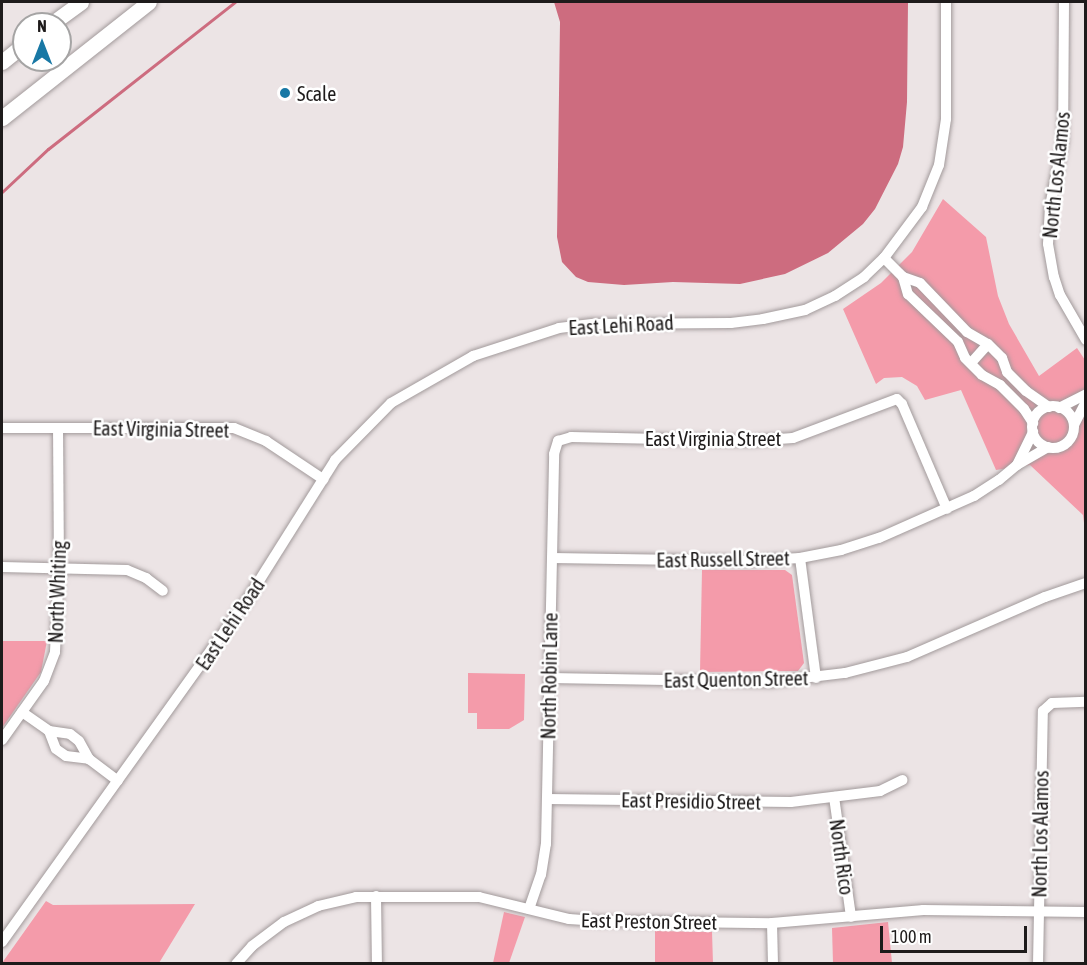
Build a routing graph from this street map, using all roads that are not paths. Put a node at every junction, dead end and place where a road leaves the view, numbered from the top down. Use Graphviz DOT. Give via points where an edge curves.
graph roads {
  1 [pos="81,2"];
  2 [pos="149,2"];
  3 [pos="946,2"];
  4 [pos="1064,2"];
  5 [pos="67,12"];
  6 [pos="2,118"];
  7 [pos="884,258"];
  8 [pos="903,277"];
  9 [pos="1086,340"];
  10 [pos="988,344"];
  11 [pos="971,363"];
  12 [pos="1086,394"];
  13 [pos="1086,400"];
  14 [pos="1054,407"];
  15 [pos="1074,425"];
  16 [pos="2,428"];
  17 [pos="1033,428"];
  18 [pos="58,429"];
  19 [pos="558,441"];
  20 [pos="1048,447"];
  21 [pos="1017,465"];
  22 [pos="323,479"];
  23 [pos="947,509"];
  24 [pos="552,558"];
  25 [pos="800,558"];
  26 [pos="2,567"];
  27 [pos="59,568"];
  28 [pos="1086,583"];
  29 [pos="163,591"];
  30 [pos="549,678"];
  31 [pos="816,678"];
  32 [pos="1086,702"];
  33 [pos="22,712"];
  34 [pos="49,731"];
  35 [pos="2,740"];
  36 [pos="89,759"];
  37 [pos="903,780"];
  38 [pos="118,781"];
  39 [pos="834,797"];
  40 [pos="547,799"];
  41 [pos="376,896"];
  42 [pos="530,909"];
  43 [pos="1039,911"];
  44 [pos="1086,912"];
  45 [pos="851,917"];
  46 [pos="772,923"];
  47 [pos="2,942"];
  48 [pos="237,963"];
  49 [pos="377,963"];
  50 [pos="773,963"];
  51 [pos="1038,963"];
  1 -- 5 [label="highway"];
  2 -- 6 [label="highway"];
  3 -- 7 [label="street, East Lehi Road" via="946,119 939,165 922,207"];
  4 -- 9 [label="street, North Los Alamos" via="1062,141 1050,206 1048,244 1060,295"];
  7 -- 8 [label="street"];
  7 -- 22 [label="street, East Lehi Road" via="835,296 782,316 731,323 577,325 524,337 473,356 391,403 335,460"];
  8 -- 10 [label="street" via="920,283 967,332"];
  8 -- 11 [label="street" via="908,294 958,342"];
  10 -- 11 [label="street"];
  10 -- 14 [label="street" via="1020,385"];
  11 -- 17 [label="street" via="1024,409"];
  12 -- 14 [label="street"];
  13 -- 15 [label="street"];
  14 -- 15 [label="street" via="1069,414"];
  14 -- 17 [label="street" via="1039,413"];
  15 -- 20 [label="street" via="1067,443"];
  16 -- 18 [label="street, East Virginia Street"];
  17 -- 20 [label="street" via="1038,442"];
  17 -- 21 [label="street, East Russell Street"];
  18 -- 22 [label="street, East Virginia Street" via="234,428 266,441"];
  18 -- 27 [label="street, North Whiting"];
  19 -- 23 [label="street, East Virginia Street" via="571,437 751,441 793,438 897,399"];
  19 -- 24 [label="street, North Robin Lane" via="554,454"];
  20 -- 21 [label="street, East Russell Street"];
  21 -- 23 [label="street, East Russell Street" via="999,480"];
  22 -- 38 [label="street, East Lehi Road" via="247,600"];
  23 -- 25 [label="street, East Russell Street" via="879,538"];
  24 -- 25 [label="street, East Russell Street"];
  24 -- 30 [label="street, North Robin Lane"];
  25 -- 31 [label="street"];
  26 -- 27 [label="street"];
  27 -- 29 [label="street" via="127,570"];
  27 -- 33 [label="street, North Whiting" via="55,652 44,681"];
  28 -- 31 [label="street, East Quenton Street" via="907,657"];
  30 -- 31 [label="street, East Quenton Street" via="746,682"];
  30 -- 40 [label="street, North Robin Lane"];
  32 -- 43 [label="street, North Los Alamos" via="1046,705 1042,718"];
  33 -- 34 [label="street"];
  33 -- 35 [label="street, North Whiting"];
  34 -- 36 [label="street" via="70,734"];
  34 -- 36 [label="street" via="56,749 66,756"];
  36 -- 38 [label="street"];
  37 -- 39 [label="street, East Presidio Street" via="880,791"];
  38 -- 47 [label="street, East Lehi Road"];
  39 -- 40 [label="street, East Presidio Street" via="761,803"];
  39 -- 45 [label="street, North Rico"];
  40 -- 42 [label="street, North Robin Lane" via="544,859"];
  41 -- 42 [label="street, East Preston Street" via="479,897"];
  41 -- 48 [label="street, East Preston Street" via="338,900 300,913 266,934"];
  41 -- 49 [label="street"];
  42 -- 46 [label="street, East Preston Street" via="569,920"];
  43 -- 44 [label="street, East Preston Street"];
  43 -- 45 [label="street, East Preston Street" via="923,910"];
  43 -- 51 [label="street, North Los Alamos"];
  45 -- 46 [label="street, East Preston Street"];
  46 -- 50 [label="street"];
}
